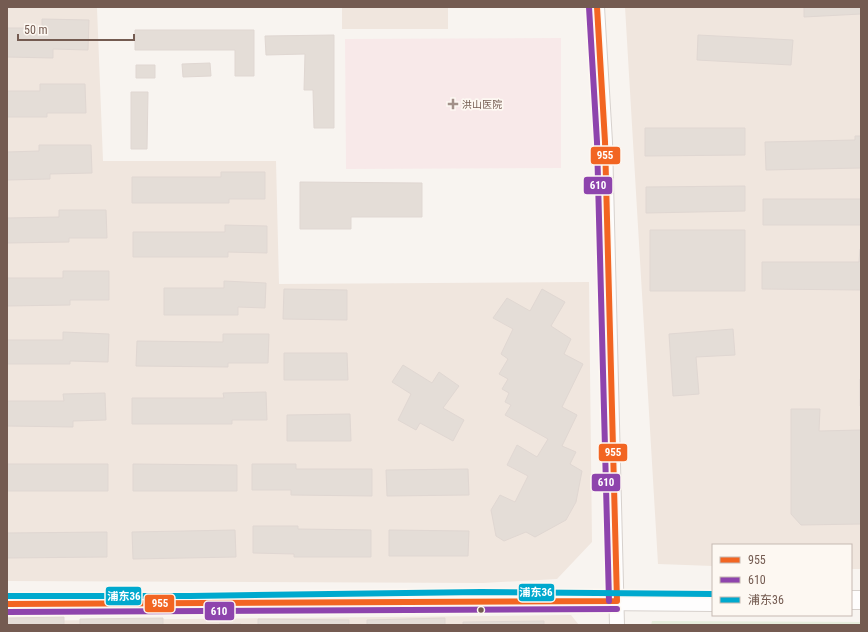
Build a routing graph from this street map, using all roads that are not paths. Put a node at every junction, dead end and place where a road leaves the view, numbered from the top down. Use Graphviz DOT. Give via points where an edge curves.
graph roads {
  1 [pos="597,7"];
  2 [pos="617,601"];
  3 [pos="712,602"];
  4 [pos="7,604"];
  5 [pos="617,625"];
  1 -- 2 [label="street" via="605,142"];
  2 -- 3 [label="street"];
  2 -- 4 [label="street"];
  2 -- 5 [label="street"];
}
